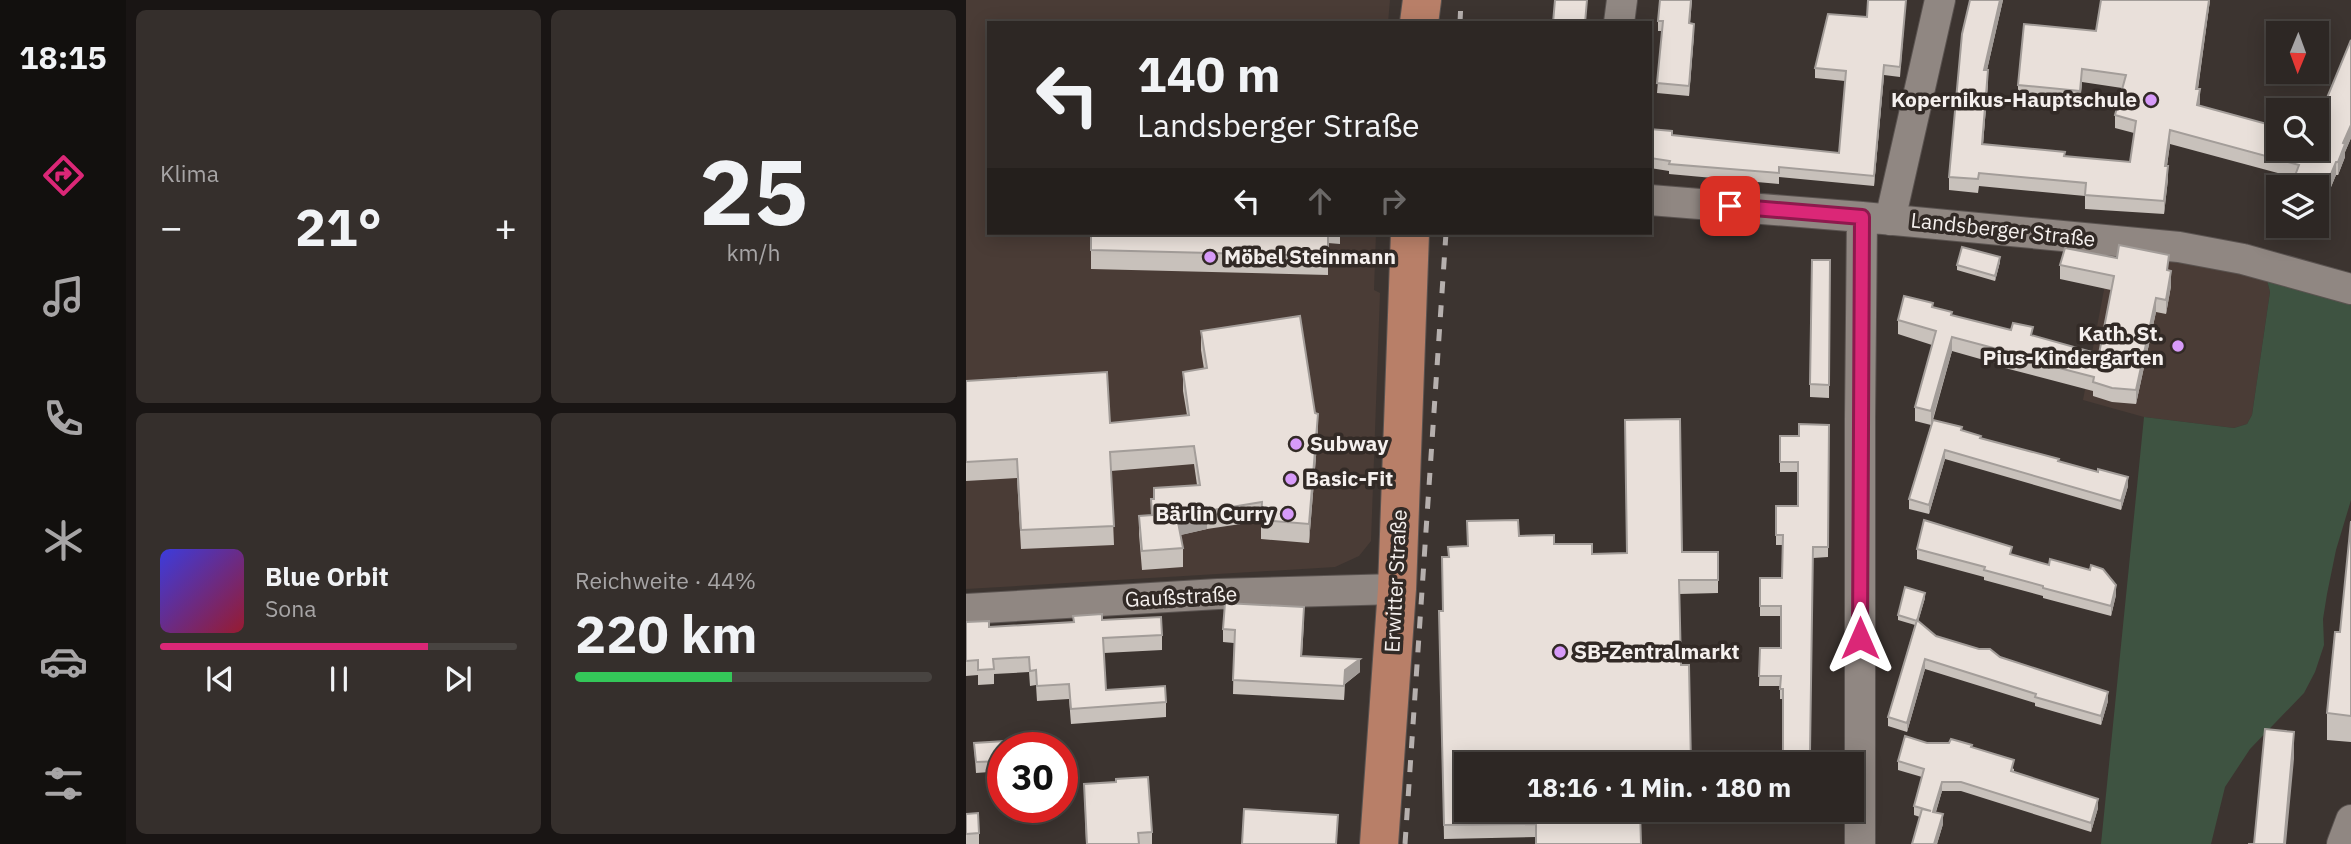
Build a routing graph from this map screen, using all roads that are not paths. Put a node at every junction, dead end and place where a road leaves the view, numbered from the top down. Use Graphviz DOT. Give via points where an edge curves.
graph roads {
  1 [pos="1422,0"];
  2 [pos="1622,0"];
  3 [pos="1940,0"];
  4 [pos="1419,21"];
  5 [pos="1619,21"];
  6 [pos="1652,200"];
  7 [pos="1876,218"];
  8 [pos="1410,235"];
  9 [pos="2350,285"];
  10 [pos="1397,589"];
  11 [pos="966,608"];
  12 [pos="2351,820"];
  13 [pos="1379,844"];
  14 [pos="1860,844"];
  15 [pos="2342,844"];
  1 -- 4 [label="main road"];
  2 -- 5 [label="street"];
  3 -- 7 [label="street"];
  6 -- 7 [label="street, Landsberger Straße"];
  7 -- 9 [label="street, Landsberger Straße" via="2179,247"];
  7 -- 14 [label="street" via="1860,406"];
  8 -- 10 [label="main road, Erwitter Straße"];
  10 -- 11 [label="street, Gaußstraße"];
  10 -- 13 [label="main road, Erwitter Straße"];
  12 -- 15 [label="street"];
}
